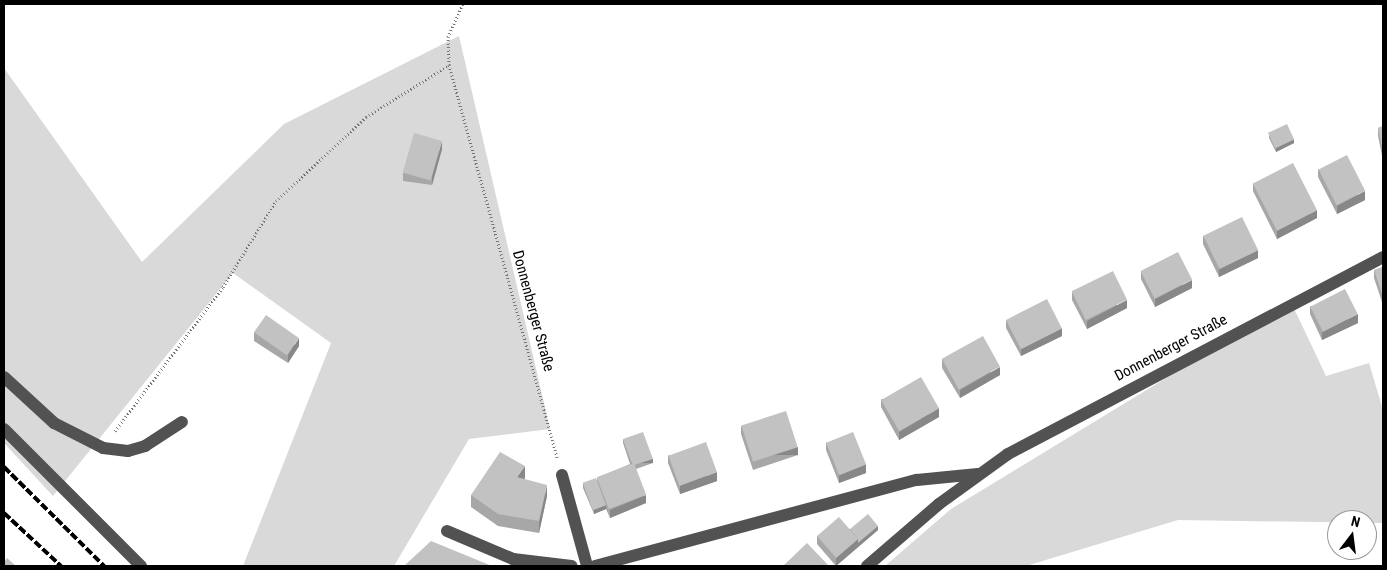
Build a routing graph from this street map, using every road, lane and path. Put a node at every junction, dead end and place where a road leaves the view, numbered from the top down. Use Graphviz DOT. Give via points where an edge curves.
graph roads {
  1 [pos="463,4"];
  2 [pos="449,65"];
  3 [pos="1383,258"];
  4 [pos="4,377"];
  5 [pos="182,422"];
  6 [pos="4,429"];
  7 [pos="103,448"];
  8 [pos="978,474"];
  9 [pos="562,475"];
  10 [pos="447,531"];
  11 [pos="141,566"];
  12 [pos="572,566"];
  13 [pos="587,566"];
  14 [pos="595,566"];
  15 [pos="866,566"];
  1 -- 2 [label="path, Donnenberger Straße" via="448,37"];
  2 -- 7 [label="path" via="366,117 276,201 223,287"];
  2 -- 9 [label="path, Donnenberger Straße"];
  3 -- 8 [label="street, Donnenberger Straße" via="1283,307"];
  4 -- 7 [label="street" via="54,423"];
  5 -- 7 [label="street" via="145,446 128,452"];
  6 -- 11 [label="street"];
  8 -- 14 [label="street, Donnenberger Straße" via="918,480"];
  8 -- 15 [label="street, Donnenberger Straße"];
  9 -- 13 [label="street"];
  10 -- 12 [label="street" via="513,559"];
}
